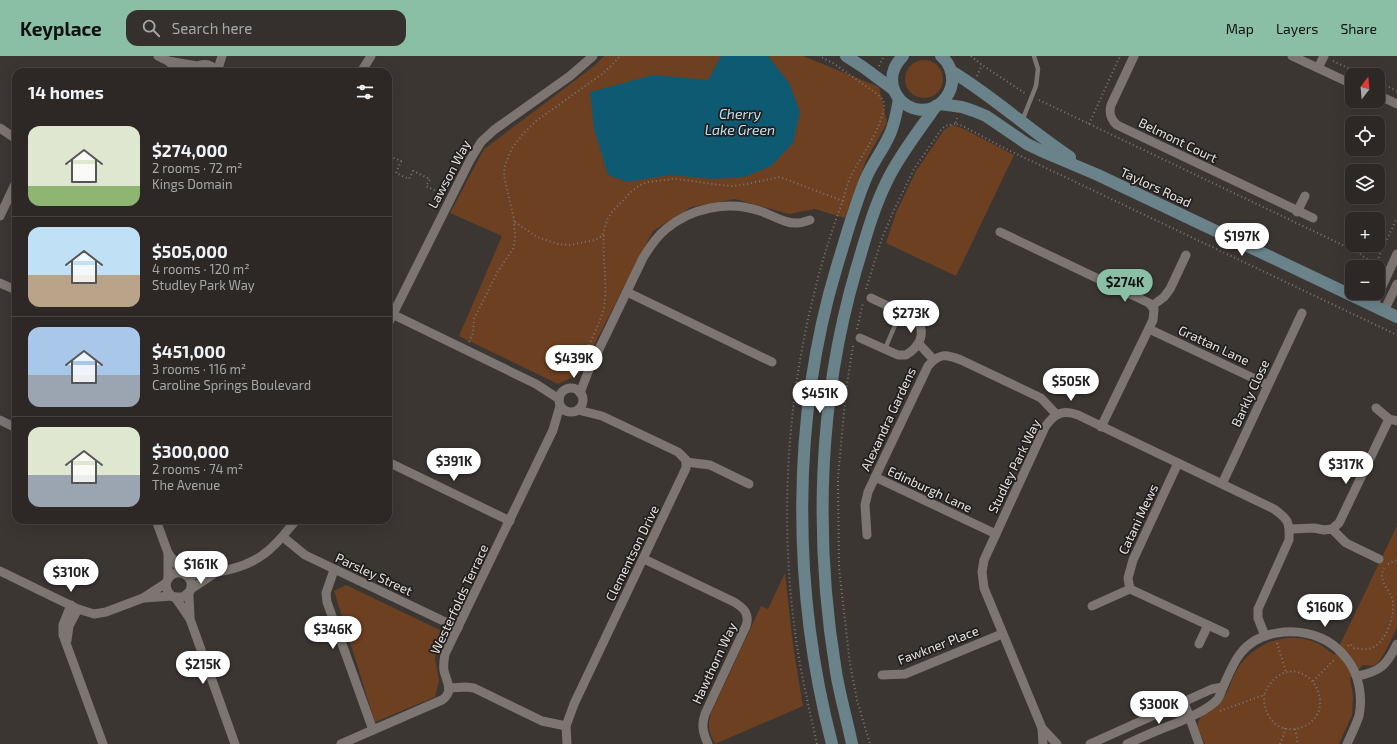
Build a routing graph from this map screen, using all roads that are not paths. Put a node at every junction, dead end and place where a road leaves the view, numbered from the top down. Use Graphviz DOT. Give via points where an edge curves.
graph roads {
  1 [pos="158,56"];
  2 [pos="222,56"];
  3 [pos="371,56"];
  4 [pos="593,56"];
  5 [pos="846,56"];
  6 [pos="903,56"];
  7 [pos="1034,56"];
  8 [pos="1134,56"];
  9 [pos="1292,56"];
  10 [pos="1324,56"];
  11 [pos="168,61"];
  12 [pos="947,62"];
  13 [pos="200,65"];
  14 [pos="176,68"];
  15 [pos="214,68"];
  16 [pos="218,68"];
  17 [pos="364,68"];
  18 [pos="1318,68"];
  19 [pos="1345,81"];
  20 [pos="896,95"];
  21 [pos="1385,98"];
  22 [pos="1397,104"];
  23 [pos="938,105"];
  24 [pos="1022,123"];
  25 [pos="12,132"];
  26 [pos="12,136"];
  27 [pos="1098,175"];
  28 [pos="12,190"];
  29 [pos="1305,196"];
  30 [pos="1297,212"];
  31 [pos="0,216"];
  32 [pos="1313,218"];
  33 [pos="810,220"];
  34 [pos="1000,232"];
  35 [pos="1397,254"];
  36 [pos="1186,255"];
  37 [pos="2,283"];
  38 [pos="1397,284"];
  39 [pos="12,288"];
  40 [pos="627,292"];
  41 [pos="866,297"];
  42 [pos="1152,306"];
  43 [pos="1378,308"];
  44 [pos="900,311"];
  45 [pos="1302,313"];
  46 [pos="392,314"];
  47 [pos="1397,317"];
  48 [pos="1149,329"];
  49 [pos="857,339"];
  50 [pos="919,344"];
  51 [pos="885,349"];
  52 [pos="933,359"];
  53 [pos="772,362"];
  54 [pos="536,384"];
  55 [pos="1268,385"];
  56 [pos="575,393"];
  57 [pos="560,403"];
  58 [pos="1376,408"];
  59 [pos="578,410"];
  60 [pos="568,412"];
  61 [pos="1057,415"];
  62 [pos="602,416"];
  63 [pos="0,420"];
  64 [pos="1393,420"];
  65 [pos="12,426"];
  66 [pos="1101,427"];
  67 [pos="553,430"];
  68 [pos="686,462"];
  69 [pos="1178,462"];
  70 [pos="392,464"];
  71 [pos="875,477"];
  72 [pos="749,484"];
  73 [pos="1222,484"];
  74 [pos="510,521"];
  75 [pos="157,524"];
  76 [pos="293,524"];
  77 [pos="1290,529"];
  78 [pos="1332,529"];
  79 [pos="996,534"];
  80 [pos="867,535"];
  81 [pos="282,537"];
  82 [pos="168,554"];
  83 [pos="644,559"];
  84 [pos="1379,559"];
  85 [pos="334,570"];
  86 [pos="0,571"];
  87 [pos="185,574"];
  88 [pos="213,574"];
  89 [pos="167,581"];
  90 [pos="1130,589"];
  91 [pos="190,591"];
  92 [pos="173,597"];
  93 [pos="143,598"];
  94 [pos="1092,606"];
  95 [pos="75,607"];
  96 [pos="190,619"];
  97 [pos="1208,625"];
  98 [pos="458,628"];
  99 [pos="1225,633"];
  100 [pos="1002,634"];
  101 [pos="1270,635"];
  102 [pos="1199,644"];
  103 [pos="1397,644"];
  104 [pos="1394,659"];
  105 [pos="882,675"];
  106 [pos="1357,676"];
  107 [pos="1223,687"];
  108 [pos="450,688"];
  109 [pos="1184,702"];
  110 [pos="1188,718"];
  111 [pos="566,726"];
  112 [pos="1042,728"];
  113 [pos="373,730"];
  114 [pos="100,743"];
  115 [pos="235,744"];
  116 [pos="341,744"];
  117 [pos="566,744"];
  118 [pos="708,744"];
  119 [pos="832,744"];
  120 [pos="852,744"];
  121 [pos="1043,744"];
  122 [pos="1057,744"];
  123 [pos="1090,744"];
  124 [pos="1127,744"];
  125 [pos="1199,744"];
  126 [pos="1347,744"];
  1 -- 11 [label="street"];
  2 -- 16 [label="street"];
  3 -- 17 [label="street"];
  4 -- 46 [label="street, Lawson Way" via="481,142"];
  5 -- 20 [label="main road"];
  6 -- 20 [label="main road" via="893,71 892,81"];
  7 -- 24 [label="lane" via="1038,70 1036,86"];
  8 -- 30 [label="street, Belmont Court" via="1111,105 1110,114 1116,125"];
  9 -- 18 [label="street"];
  10 -- 18 [label="street"];
  11 -- 13 [label="street"];
  11 -- 14 [label="street"];
  12 -- 23 [label="main road" via="952,78 949,93"];
  12 -- 24 [label="main road, Taylors Road"];
  13 -- 15 [label="street"];
  18 -- 19 [label="street"];
  20 -- 23 [label="main road, Taylors Road" via="906,105 916,109"];
  20 -- 119 [label="main road" via="895,121 867,177 834,274 816,353 804,445 802,493 806,590 812,649"];
  21 -- 22 [label="street"];
  23 -- 27 [label="main road, Taylors Road" via="962,107 986,116 1027,144"];
  23 -- 120 [label="main road" via="898,161 876,209 849,293 831,388 823,472 824,555 831,635"];
  24 -- 27 [label="main road, Taylors Road"];
  25 -- 26 [label="street" via="0,128"];
  27 -- 43 [label="main road, Taylors Road"];
  28 -- 31 [label="street"];
  29 -- 30 [label="street"];
  30 -- 32 [label="street, Belmont Court"];
  33 -- 40 [label="street" via="798,224 760,211 732,206 696,212 664,230 651,245"];
  34 -- 42 [label="street"];
  35 -- 43 [label="street"];
  36 -- 42 [label="street" via="1170,289"];
  37 -- 39 [label="street"];
  38 -- 43 [label="street"];
  40 -- 53 [label="street"];
  40 -- 56 [label="street"];
  41 -- 44 [label="street"];
  42 -- 48 [label="street" via="1153,320"];
  43 -- 47 [label="main road, Taylors Road"];
  44 -- 50 [label="street" via="918,320 922,334"];
  44 -- 51 [label="lane"];
  45 -- 55 [label="street, Barkly Close"];
  46 -- 54 [label="street"];
  48 -- 55 [label="street, Grattan Lane"];
  48 -- 66 [label="street"];
  49 -- 51 [label="street"];
  50 -- 51 [label="street" via="906,355 898,355"];
  50 -- 52 [label="street"];
  52 -- 61 [label="street, Alexandra Gardens" via="950,356 961,360 1041,398"];
  52 -- 71 [label="street, Alexandra Gardens"];
  54 -- 56 [label="street"];
  54 -- 57 [label="street"];
  55 -- 73 [label="street, Barkly Close"];
  56 -- 57 [label="street" via="561,393"];
  56 -- 59 [label="street" via="582,403"];
  56 -- 62 [label="street"];
  57 -- 60 [label="street" via="562,409"];
  57 -- 67 [label="street, Westerfolds Terrace"];
  58 -- 64 [label="street"];
  59 -- 60 [label="street"];
  59 -- 62 [label="street"];
  60 -- 67 [label="street, Westerfolds Terrace"];
  61 -- 66 [label="street, Studley Park Way" via="1070,412"];
  61 -- 79 [label="street, Studley Park Way" via="1045,428"];
  62 -- 68 [label="street" via="678,452"];
  63 -- 65 [label="street"];
  64 -- 78 [label="street" via="1339,523"];
  66 -- 69 [label="street, Studley Park Way"];
  67 -- 74 [label="street, Westerfolds Terrace"];
  68 -- 72 [label="street" via="710,465"];
  68 -- 83 [label="street, Clementson Drive" via="684,475"];
  69 -- 73 [label="street, Studley Park Way"];
  69 -- 90 [label="street, Catani Mews" via="1133,560 1128,578"];
  70 -- 74 [label="street"];
  71 -- 79 [label="street, Edinburgh Lane"];
  71 -- 80 [label="street, Alexandra Gardens" via="865,505"];
  73 -- 77 [label="street, Studley Park Way" via="1285,516"];
  74 -- 98 [label="street, Westerfolds Terrace"];
  75 -- 82 [label="street"];
  76 -- 81 [label="street"];
  77 -- 78 [label="street"];
  77 -- 101 [label="street" via="1289,540 1258,609 1258,618"];
  78 -- 84 [label="street" via="1346,543"];
  79 -- 100 [label="street, Studley Park Way" via="984,560 982,572 984,588"];
  81 -- 85 [label="street, Parsley Street" via="305,555"];
  81 -- 88 [label="street" via="264,554 250,562"];
  82 -- 87 [label="street"];
  82 -- 89 [label="street"];
  83 -- 111 [label="street, Clementson Drive" via="574,704"];
  83 -- 118 [label="street, Hawthorn Way" via="734,602 744,608 747,614 748,622 702,724"];
  85 -- 98 [label="street, Parsley Street"];
  85 -- 113 [label="street" via="326,593 327,602"];
  86 -- 95 [label="street"];
  87 -- 88 [label="street"];
  87 -- 89 [label="street" via="175,574"];
  87 -- 91 [label="street" via="191,582"];
  88 -- 91 [label="street"];
  89 -- 92 [label="street" via="167,590"];
  89 -- 93 [label="street"];
  90 -- 94 [label="street"];
  90 -- 97 [label="street"];
  91 -- 92 [label="street" via="183,597"];
  91 -- 96 [label="street"];
  92 -- 93 [label="street"];
  92 -- 96 [label="street"];
  93 -- 95 [label="street" via="100,613 91,613"];
  95 -- 114 [label="street" via="67,643"];
  96 -- 115 [label="street"];
  97 -- 99 [label="street"];
  97 -- 102 [label="street"];
  98 -- 108 [label="street, Westerfolds Terrace" via="443,662"];
  100 -- 105 [label="street, Fawkner Place" via="905,674"];
  100 -- 112 [label="street, Studley Park Way"];
  101 -- 106 [label="street" via="1300,632 1321,638 1342,652"];
  101 -- 107 [label="street" via="1251,644 1240,654"];
  103 -- 104 [label="street"];
  104 -- 106 [label="street" via="1369,674"];
  106 -- 126 [label="street" via="1361,700 1359,717"];
  107 -- 109 [label="street" via="1212,689"];
  107 -- 110 [label="street" via="1218,699"];
  108 -- 111 [label="street" via="474,688 542,721"];
  108 -- 113 [label="street" via="442,700"];
  109 -- 110 [label="street"];
  109 -- 123 [label="street"];
  110 -- 124 [label="street"];
  110 -- 125 [label="street"];
  111 -- 117 [label="street, Clementson Drive"];
  112 -- 121 [label="street, Studley Park Way"];
  112 -- 122 [label="street, Studley Park Way"];
  113 -- 116 [label="street"];
}
